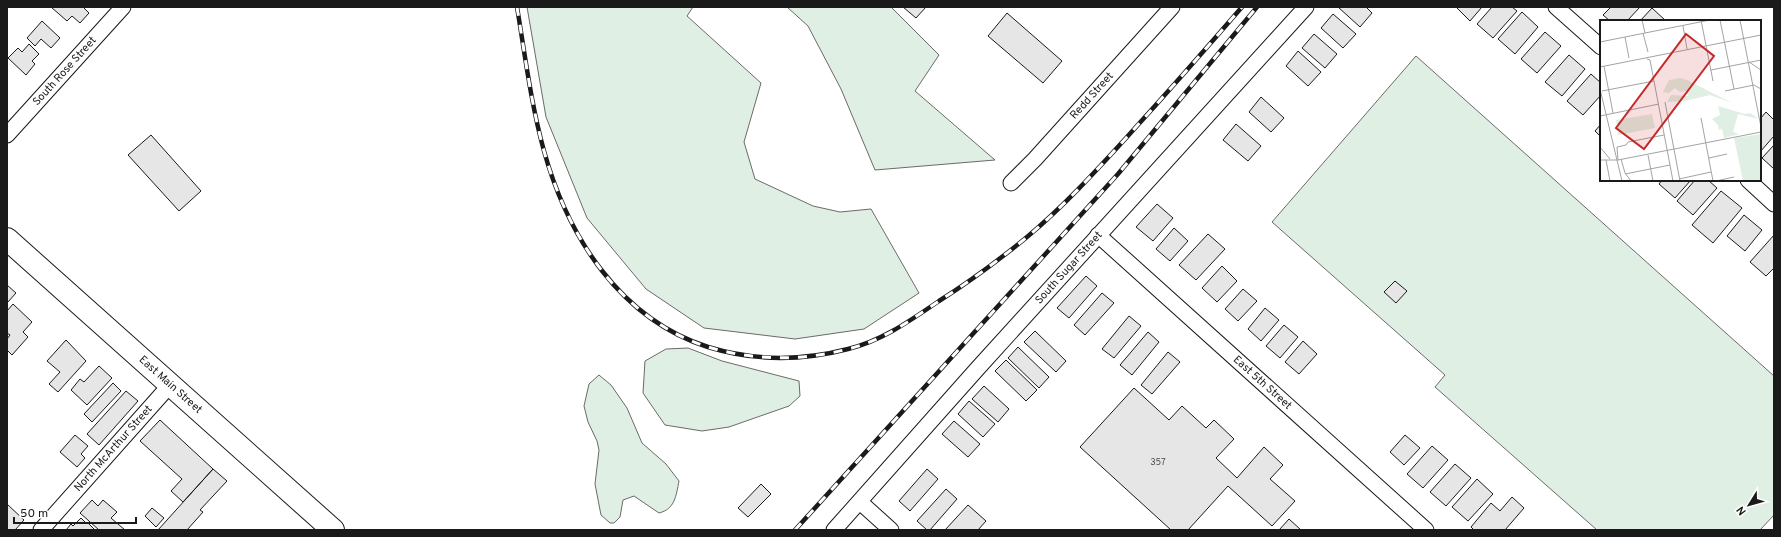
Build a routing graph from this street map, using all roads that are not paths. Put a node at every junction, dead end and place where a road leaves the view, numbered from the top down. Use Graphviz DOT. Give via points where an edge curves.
graph roads {
  1 [pos="123,7"];
  2 [pos="1172,7"];
  3 [pos="1306,7"];
  4 [pos="1556,7"];
  5 [pos="1600,46"];
  6 [pos="7,135"];
  7 [pos="1749,181"];
  8 [pos="1011,183"];
  9 [pos="1774,204"];
  10 [pos="1098,235"];
  11 [pos="7,239"];
  12 [pos="170,385"];
  13 [pos="860,502"];
  14 [pos="43,528"];
  15 [pos="333,530"];
  16 [pos="834,530"];
  17 [pos="891,530"];
  18 [pos="1426,530"];
  1 -- 6 [label="street, South Rose Street"];
  2 -- 8 [label="street, Redd Street"];
  3 -- 10 [label="street, South Sugar Street"];
  4 -- 5 [label="street"];
  7 -- 9 [label="street"];
  10 -- 13 [label="street, South Sugar Street"];
  10 -- 18 [label="street, East 5th Street"];
  11 -- 12 [label="main road, East Main Street"];
  12 -- 14 [label="street, North McArthur Street"];
  12 -- 15 [label="main road, East Main Street"];
  13 -- 16 [label="street, South Sugar Street"];
  13 -- 17 [label="street"];
}
